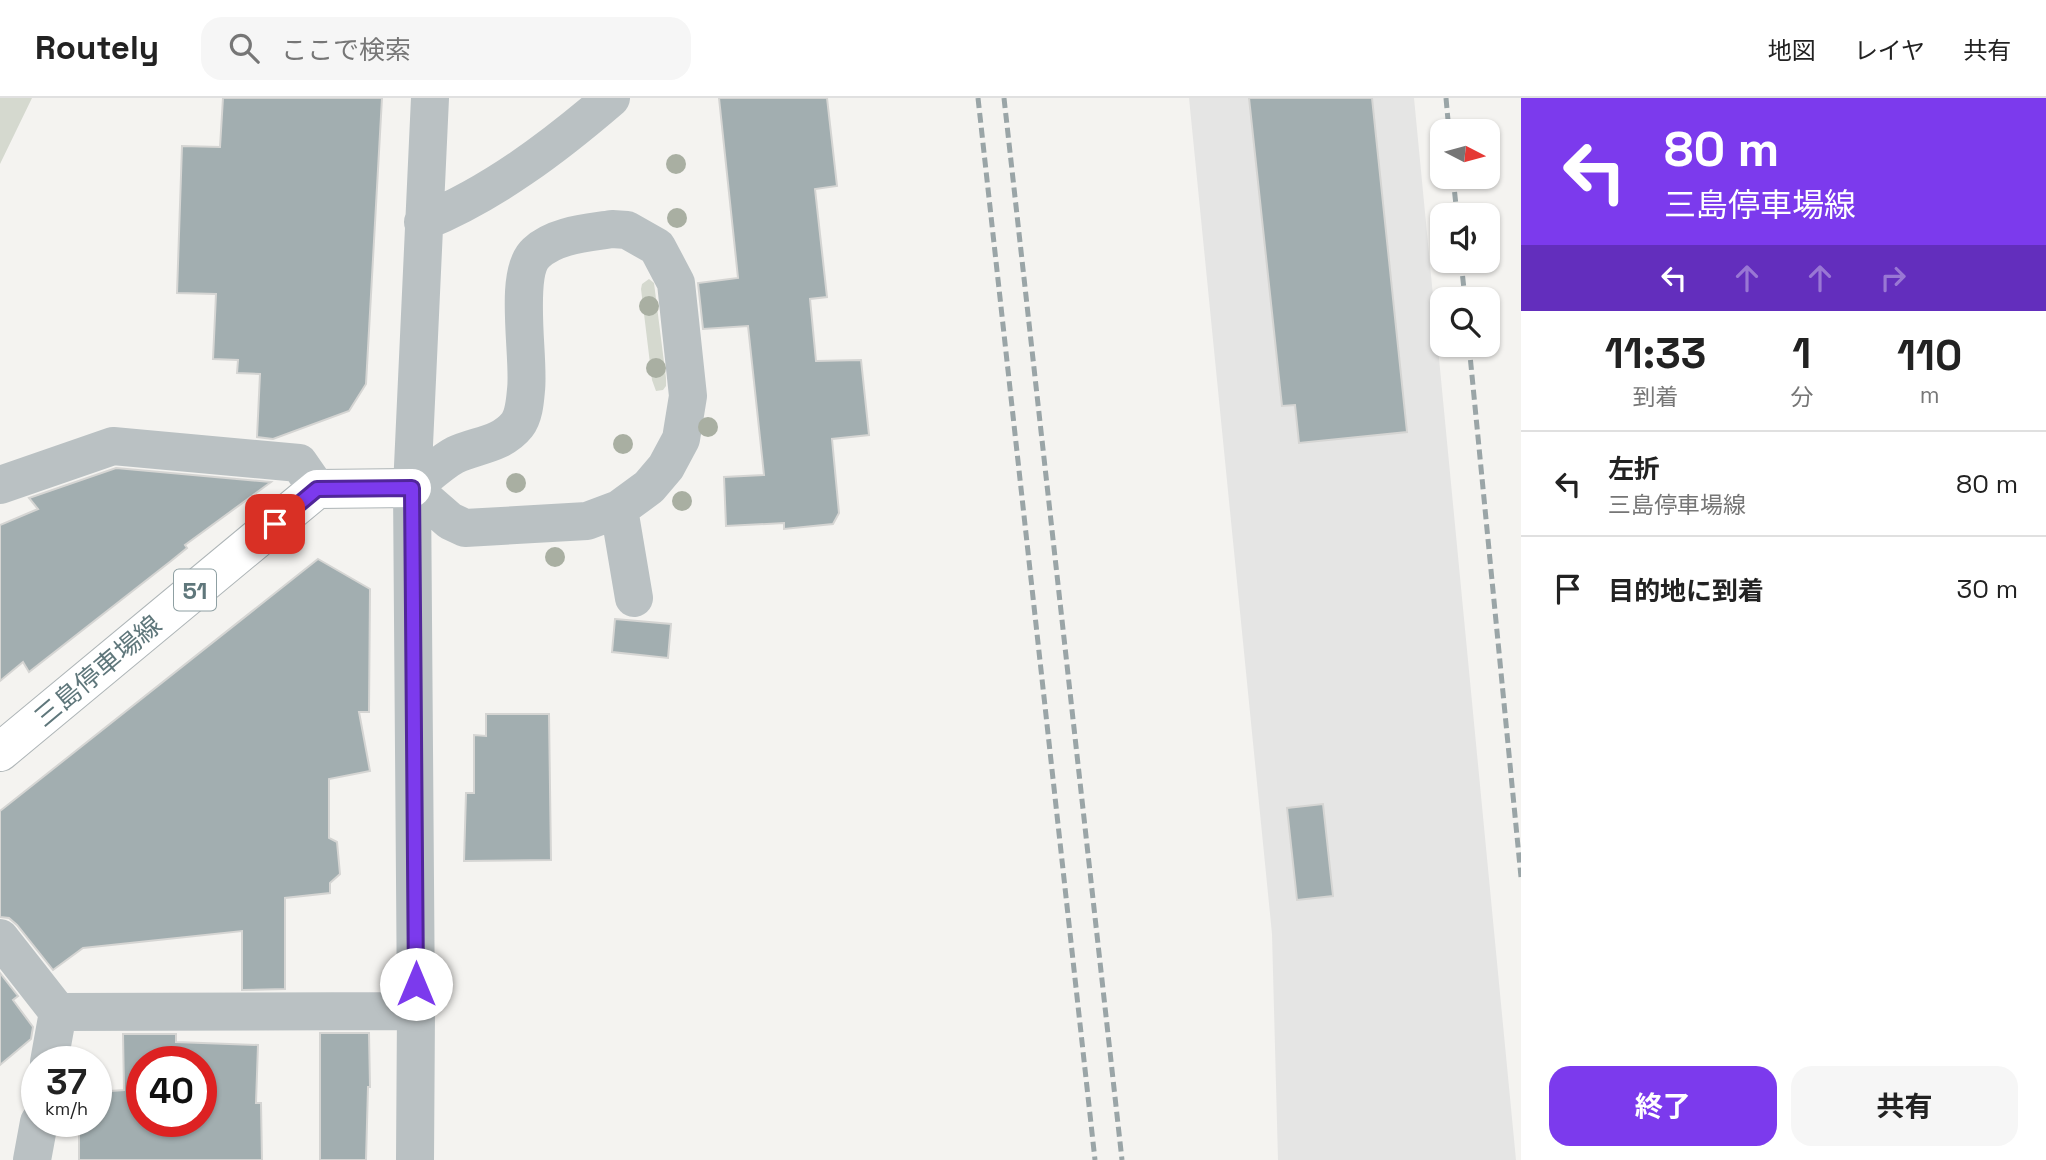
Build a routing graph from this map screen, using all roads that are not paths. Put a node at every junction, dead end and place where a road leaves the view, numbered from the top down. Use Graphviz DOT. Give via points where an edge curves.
graph roads {
  1 [pos="430,98"];
  2 [pos="611,98"];
  3 [pos="423,222"];
  4 [pos="0,485"];
  5 [pos="412,488"];
  6 [pos="317,489"];
  7 [pos="619,509"];
  8 [pos="634,598"];
  9 [pos="0,752"];
  10 [pos="0,938"];
  11 [pos="416,1011"];
  12 [pos="58,1012"];
  13 [pos="52,1046"];
  14 [pos="37,1137"];
  15 [pos="33,1160"];
  16 [pos="415,1160"];
  1 -- 3 [label="street"];
  2 -- 3 [label="street" via="548,150 452,210"];
  3 -- 5 [label="street"];
  4 -- 6 [label="street" via="113,446 299,463"];
  5 -- 6 [label="main road"];
  5 -- 7 [label="street" via="450,521 465,527 587,521"];
  5 -- 7 [label="street" via="453,456 497,442 517,425 528,377 522,286 534,254 576,234 627,230 657,247 676,283 688,396 681,439 666,467 649,487"];
  5 -- 11 [label="street"];
  6 -- 9 [label="main road, 三島停車場線 / 51"];
  7 -- 8 [label="street"];
  10 -- 12 [label="street"];
  11 -- 12 [label="street"];
  11 -- 16 [label="street"];
  12 -- 13 [label="street"];
  14 -- 15 [label="street"];
}
